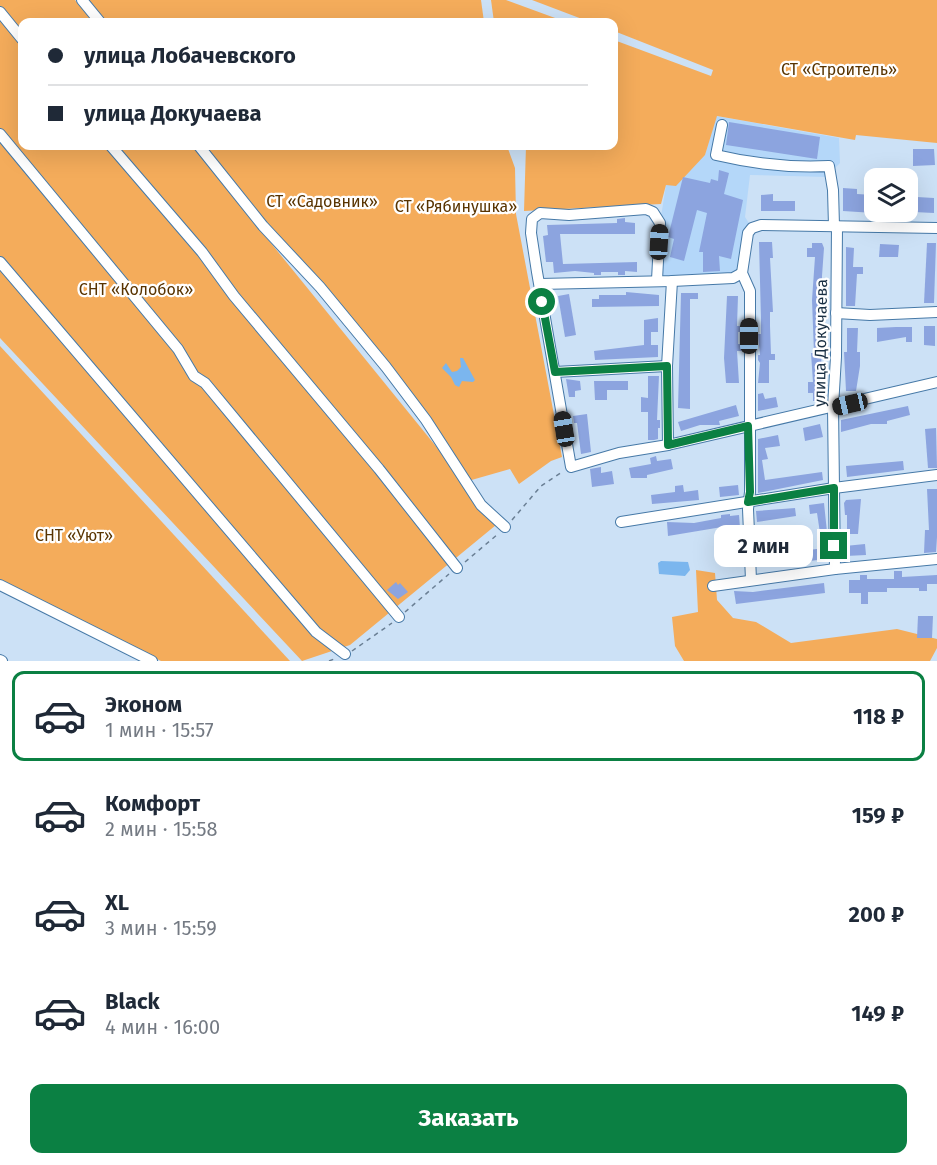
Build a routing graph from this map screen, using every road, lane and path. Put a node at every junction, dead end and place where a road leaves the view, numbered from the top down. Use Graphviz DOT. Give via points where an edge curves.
graph roads {
  1 [pos="82,0"];
  2 [pos="0,12"];
  3 [pos="97,18"];
  4 [pos="18,34"];
  5 [pos="722,125"];
  6 [pos="0,134"];
  7 [pos="114,150"];
  8 [pos="202,150"];
  9 [pos="836,226"];
  10 [pos="937,228"];
  11 [pos="0,262"];
  12 [pos="742,273"];
  13 [pos="657,280"];
  14 [pos="672,281"];
  15 [pos="540,284"];
  16 [pos="937,312"];
  17 [pos="836,313"];
  18 [pos="667,366"];
  19 [pos="555,372"];
  20 [pos="937,382"];
  21 [pos="833,407"];
  22 [pos="748,426"];
  23 [pos="668,445"];
  24 [pos="571,467"];
  25 [pos="937,475"];
  26 [pos="834,488"];
  27 [pos="748,502"];
  28 [pos="621,522"];
  29 [pos="505,527"];
  30 [pos="937,559"];
  31 [pos="457,568"];
  32 [pos="835,569"];
  33 [pos="751,580"];
  34 [pos="0,585"];
  35 [pos="713,586"];
  36 [pos="399,617"];
  37 [pos="345,654"];
  38 [pos="152,661"];
  1 -- 3 [label="street"];
  2 -- 4 [label="street"];
  5 -- 9 [label="street, улица Докучаева" via="716,155 750,163 830,166"];
  6 -- 36 [label="street" via="178,349 194,376 206,383"];
  7 -- 31 [label="street" via="202,252"];
  8 -- 29 [label="street" via="386,367 426,420 481,506"];
  9 -- 10 [label="street"];
  9 -- 12 [label="street" via="752,228"];
  9 -- 17 [label="street, улица Докучаева"];
  11 -- 37 [label="street" via="316,632"];
  12 -- 14 [label="street" via="733,278"];
  12 -- 22 [label="street" via="750,291"];
  13 -- 14 [label="street"];
  13 -- 15 [label="street"];
  13 -- 15 [label="street" via="660,222 646,209 569,215 540,213 532,219 531,233"];
  14 -- 18 [label="street"];
  15 -- 19 [label="street"];
  16 -- 17 [label="street"];
  17 -- 21 [label="street, улица Докучаева"];
  18 -- 19 [label="street"];
  18 -- 23 [label="street"];
  19 -- 24 [label="street"];
  20 -- 21 [label="street"];
  21 -- 22 [label="street"];
  21 -- 26 [label="street, улица Докучаева"];
  22 -- 23 [label="street"];
  22 -- 27 [label="street"];
  23 -- 24 [label="street" via="619,453"];
  24 -- 29 [label="path" via="541,486"];
  25 -- 26 [label="street"];
  26 -- 27 [label="street"];
  26 -- 32 [label="street, улица Докучаева"];
  27 -- 28 [label="street"];
  27 -- 33 [label="street"];
  29 -- 31 [label="path"];
  30 -- 32 [label="street"];
  32 -- 33 [label="street"];
  33 -- 35 [label="street"];
  34 -- 38 [label="street"];
}
